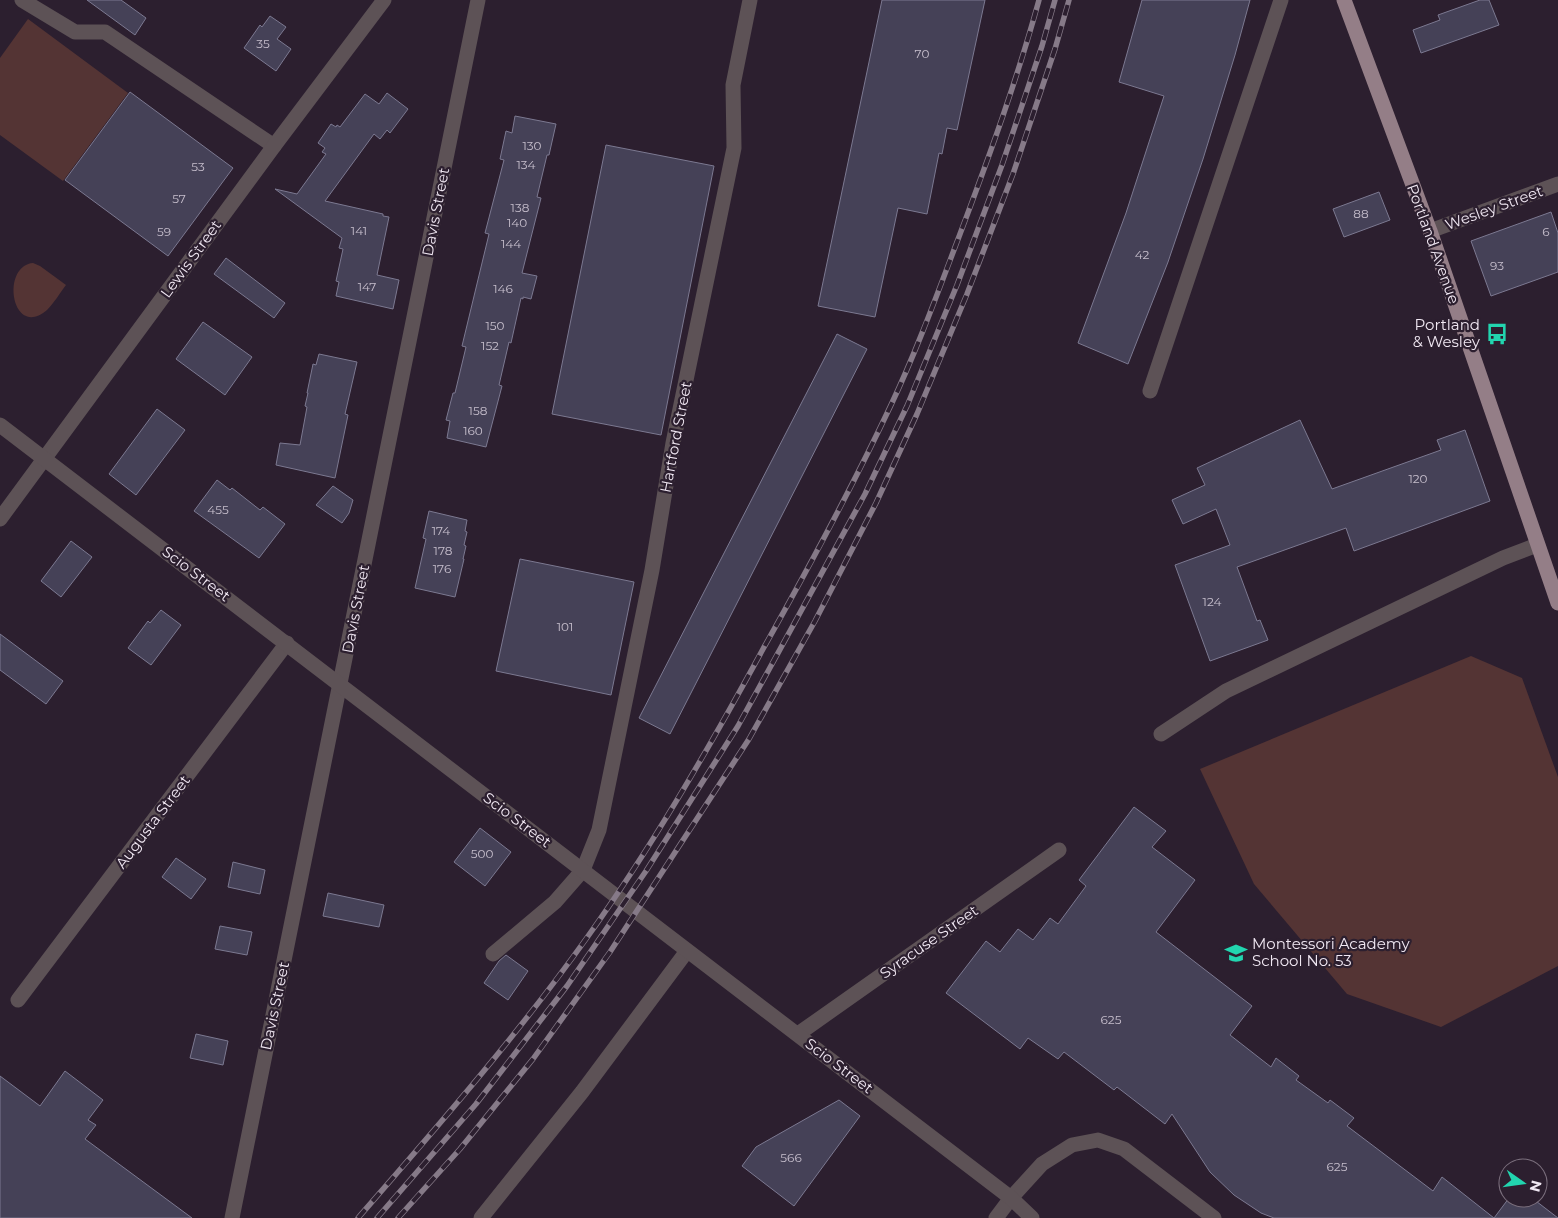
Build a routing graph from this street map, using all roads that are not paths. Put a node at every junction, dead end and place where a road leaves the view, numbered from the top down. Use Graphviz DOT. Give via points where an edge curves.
graph roads {
  1 [pos="22,0"];
  2 [pos="384,0"];
  3 [pos="478,0"];
  4 [pos="750,0"];
  5 [pos="1281,0"];
  6 [pos="1344,0"];
  7 [pos="274,146"];
  8 [pos="1558,184"];
  9 [pos="1430,231"];
  10 [pos="1150,391"];
  11 [pos="0,425"];
  12 [pos="44,459"];
  13 [pos="0,519"];
  14 [pos="1537,545"];
  15 [pos="1558,602"];
  16 [pos="287,643"];
  17 [pos="341,685"];
  18 [pos="1161,734"];
  19 [pos="1059,850"];
  20 [pos="584,870"];
  21 [pos="687,951"];
  22 [pos="493,954"];
  23 [pos="18,1000"];
  24 [pos="798,1034"];
  25 [pos="1011,1198"];
  26 [pos="232,1218"];
  27 [pos="481,1218"];
  28 [pos="996,1218"];
  29 [pos="1032,1218"];
  30 [pos="1214,1218"];
  1 -- 7 [label="street" via="75,32 105,32"];
  2 -- 7 [label="street, Lewis Street"];
  3 -- 17 [label="street, Davis Street"];
  4 -- 20 [label="street, Hartford Street" via="733,85 734,148 599,830"];
  5 -- 10 [label="street"];
  6 -- 9 [label="main road, Portland Avenue"];
  7 -- 12 [label="street, Lewis Street"];
  8 -- 9 [label="street, Wesley Street"];
  9 -- 14 [label="main road, Portland Avenue"];
  11 -- 12 [label="street, Scio Street"];
  12 -- 13 [label="street, Lewis Street"];
  12 -- 16 [label="street, Scio Street"];
  14 -- 15 [label="main road, Portland Avenue"];
  14 -- 18 [label="street" via="1503,558 1226,691"];
  16 -- 17 [label="street, Scio Street"];
  16 -- 23 [label="street, Augusta Street"];
  17 -- 20 [label="street, Scio Street"];
  17 -- 26 [label="street, Davis Street"];
  19 -- 24 [label="street, Syracuse Street"];
  20 -- 21 [label="street, Scio Street"];
  20 -- 22 [label="street" via="554,902"];
  21 -- 24 [label="street, Scio Street"];
  21 -- 27 [label="street" via="582,1092"];
  24 -- 25 [label="street, Scio Street"];
  25 -- 28 [label="street"];
  25 -- 29 [label="street, Scio Street"];
  25 -- 30 [label="street" via="1042,1164 1072,1145 1098,1140 1124,1149"];
}
